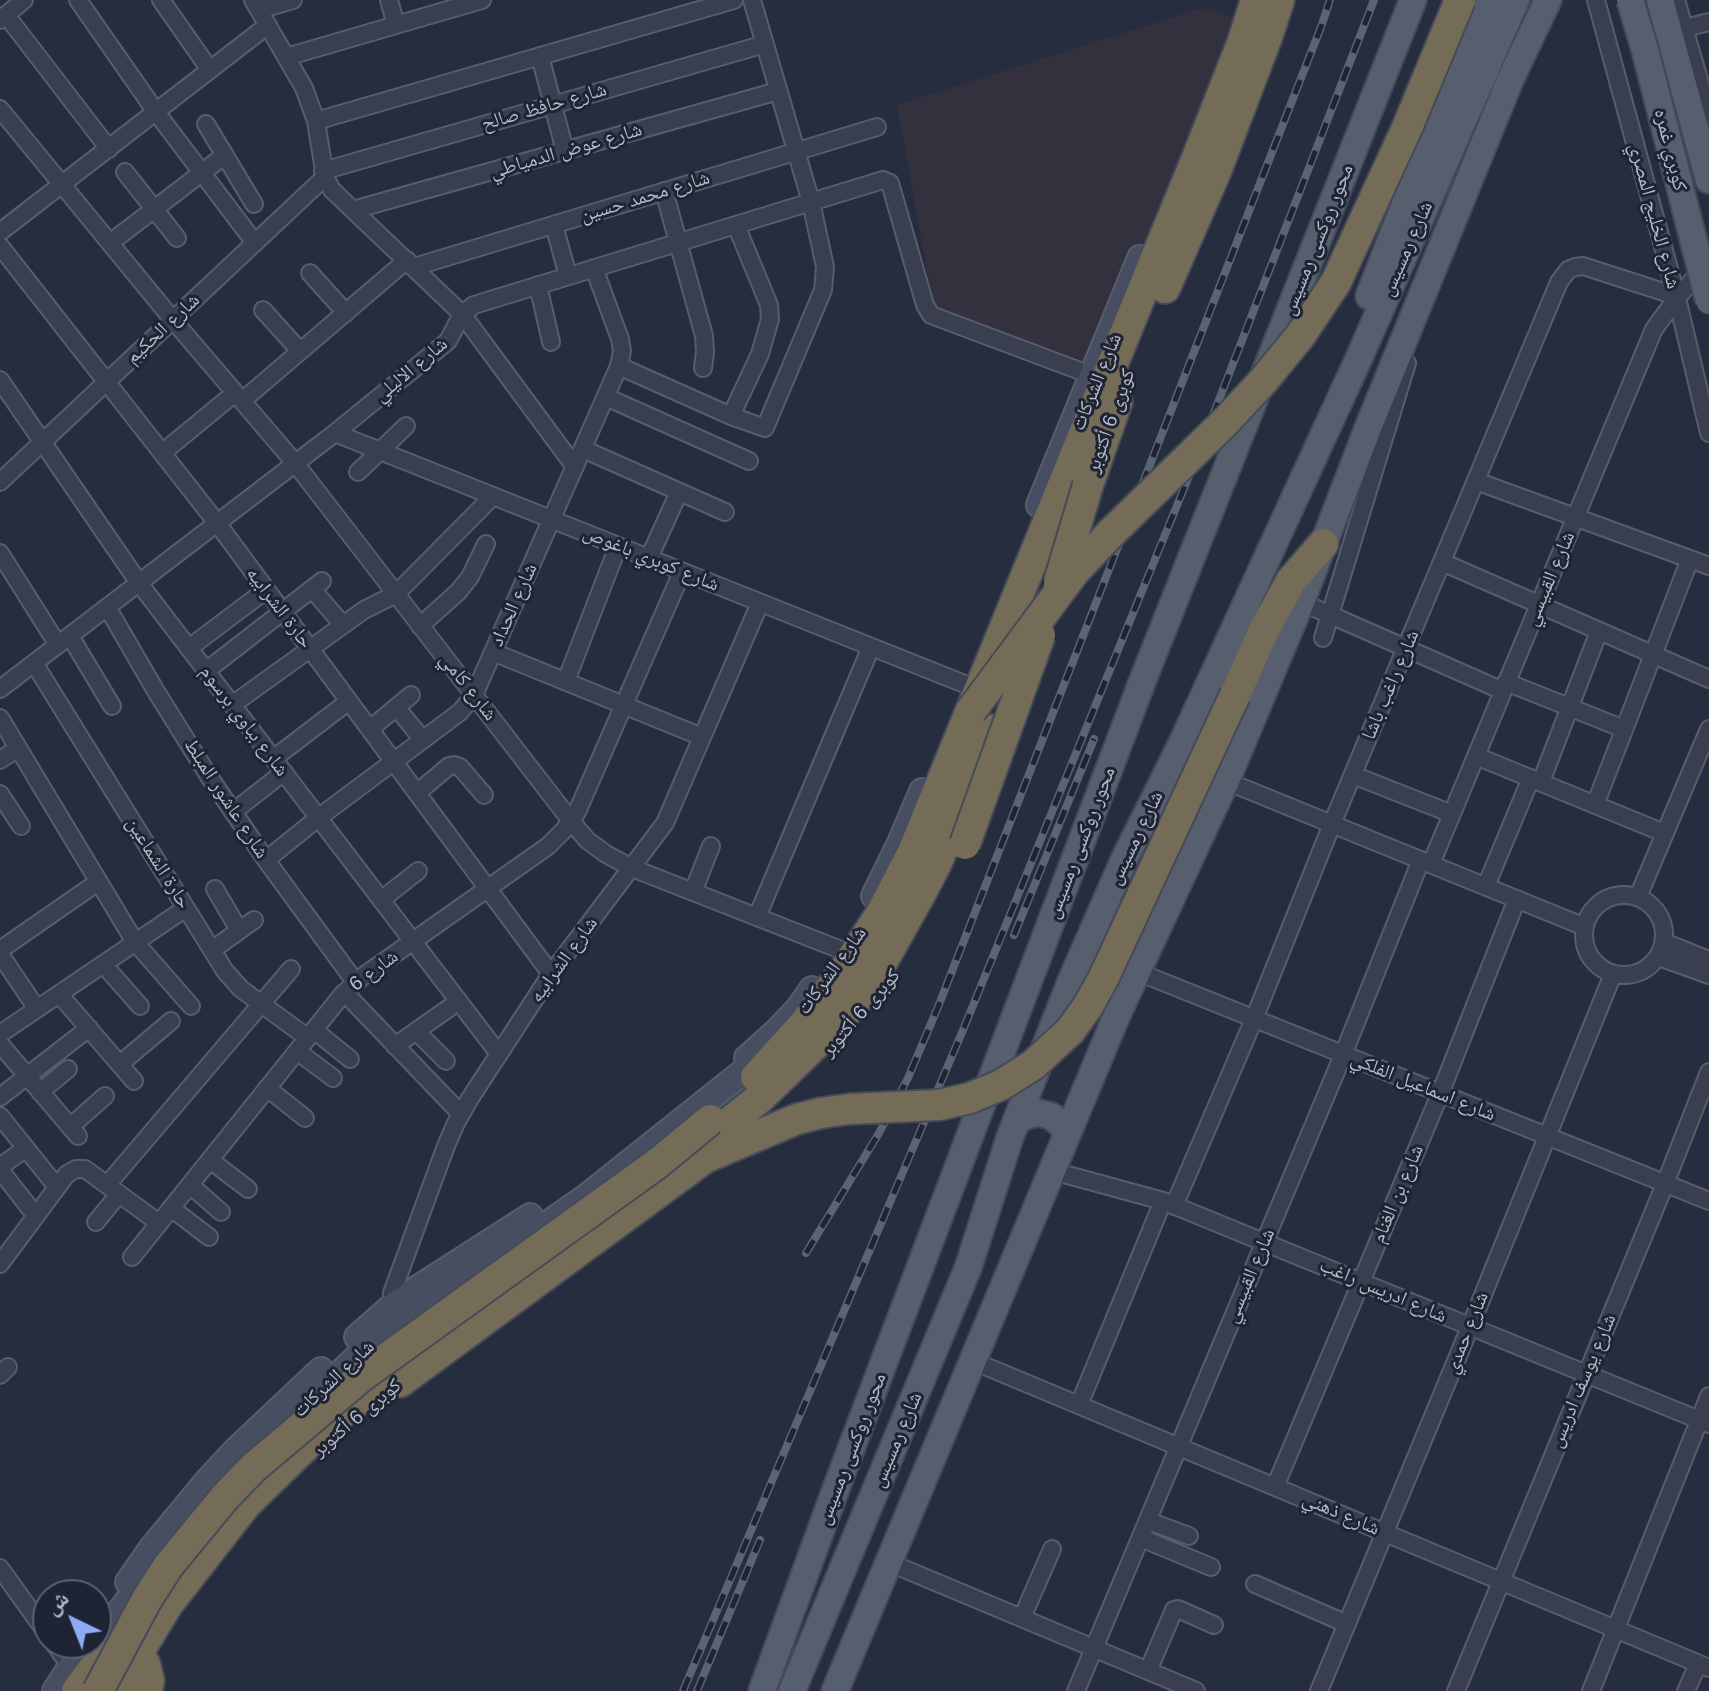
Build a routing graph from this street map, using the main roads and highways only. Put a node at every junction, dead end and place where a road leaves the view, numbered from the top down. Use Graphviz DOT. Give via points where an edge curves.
graph roads {
  1 [pos="1251,0"];
  2 [pos="1279,0"];
  3 [pos="1413,0"];
  4 [pos="1460,0"];
  5 [pos="1490,0"];
  6 [pos="1516,0"];
  7 [pos="1548,0"];
  8 [pos="1630,0"];
  9 [pos="1660,0"];
  10 [pos="1709,180"];
  11 [pos="1709,301"];
  12 [pos="1359,358"];
  13 [pos="1323,544"];
  14 [pos="977,706"];
  15 [pos="1071,981"];
  16 [pos="1117,1015"];
  17 [pos="1016,1121"];
  18 [pos="1067,1135"];
  19 [pos="707,1157"];
  20 [pos="393,1317"];
  21 [pos="433,1342"];
  22 [pos="386,1376"];
  23 [pos="112,1604"];
  24 [pos="80,1659"];
  25 [pos="137,1669"];
  26 [pos="74,1679"];
  27 [pos="55,1691"];
  28 [pos="68,1691"];
  29 [pos="101,1691"];
  30 [pos="115,1691"];
  31 [pos="131,1691"];
  32 [pos="762,1691"];
  33 [pos="792,1691"];
  34 [pos="835,1691"];
  1 -- 14 [label="main road, شارع الشركات" via="1091,375"];
  1 -- 14 [label="highway, كوبرى 6 أكتوبر, bridge" via="1243,41"];
  1 -- 20 [label="main road, شارع الشركات" via="963,709 887,884 854,944 800,1018 753,1064 586,1197 466,1281"];
  2 -- 19 [label="highway, كوبرى 6 أكتوبر, bridge" via="1216,171 1110,421 965,844 926,928 887,988 839,1042 789,1092"];
  3 -- 32 [label="main road, محور روكسى رمسيس" via="1144,677"];
  4 -- 14 [label="highway, bridge" via="1336,282 1300,336 1226,421 1074,572"];
  5 -- 12 [label="main road" via="1372,285"];
  6 -- 12 [label="main road, شارع رمسيس"];
  7 -- 13 [label="main road, شارع رمسيس" via="1510,80"];
  8 -- 11 [label="main road, كوبري غمره, bridge"];
  9 -- 10 [label="main road, كوبري غمره"];
  12 -- 15 [label="main road, شارع رمسيس"];
  13 -- 16 [label="main road, شارع رمسيس" via="1226,781"];
  13 -- 19 [label="highway, bridge" via="1291,581 1264,630 1103,979 1070,1031 1033,1065 970,1098 821,1113"];
  14 -- 20 [label="main road, شارع الشركات" via="873,898 841,950 777,1031 638,1145"];
  14 -- 21 [label="highway" via="937,862 859,997 761,1097 701,1146"];
  14 -- 25 [label="highway, كوبرى 6 أكتوبر, bridge" via="882,912 805,1023 760,1074 658,1163 362,1376 253,1468 169,1565 147,1599"];
  15 -- 16 [label="main road" via="1071,993 1084,1013 1106,1019"];
  15 -- 17 [label="main road, شارع رمسيس"];
  16 -- 18 [label="main road, شارع رمسيس"];
  17 -- 18 [label="main road" via="1039,1113 1051,1116"];
  17 -- 33 [label="main road, شارع رمسيس" via="968,1268"];
  18 -- 34 [label="main road, شارع رمسيس"];
  19 -- 25 [label="highway, كوبرى 6 أكتوبر" via="390,1389 319,1449 226,1544"];
  20 -- 21 [label="main road" via="410,1341"];
  20 -- 22 [label="main road" via="399,1347"];
  20 -- 23 [label="main road, شارع الشركات" via="247,1440 151,1549"];
  20 -- 28 [label="main road, شارع الشركات" via="335,1380 215,1492 111,1623"];
  20 -- 29 [label="main road" via="389,1350 374,1372 278,1462 204,1543"];
  21 -- 22 [label="highway"];
  22 -- 30 [label="highway" via="246,1504 168,1604"];
  24 -- 26 [label="main road"];
  25 -- 26 [label="highway" via="106,1658"];
  25 -- 29 [label="highway, كوبرى 6 أكتوبر, bridge"];
  25 -- 31 [label="highway, كوبرى 6 أكتوبر"];
  26 -- 27 [label="main road"];
}
